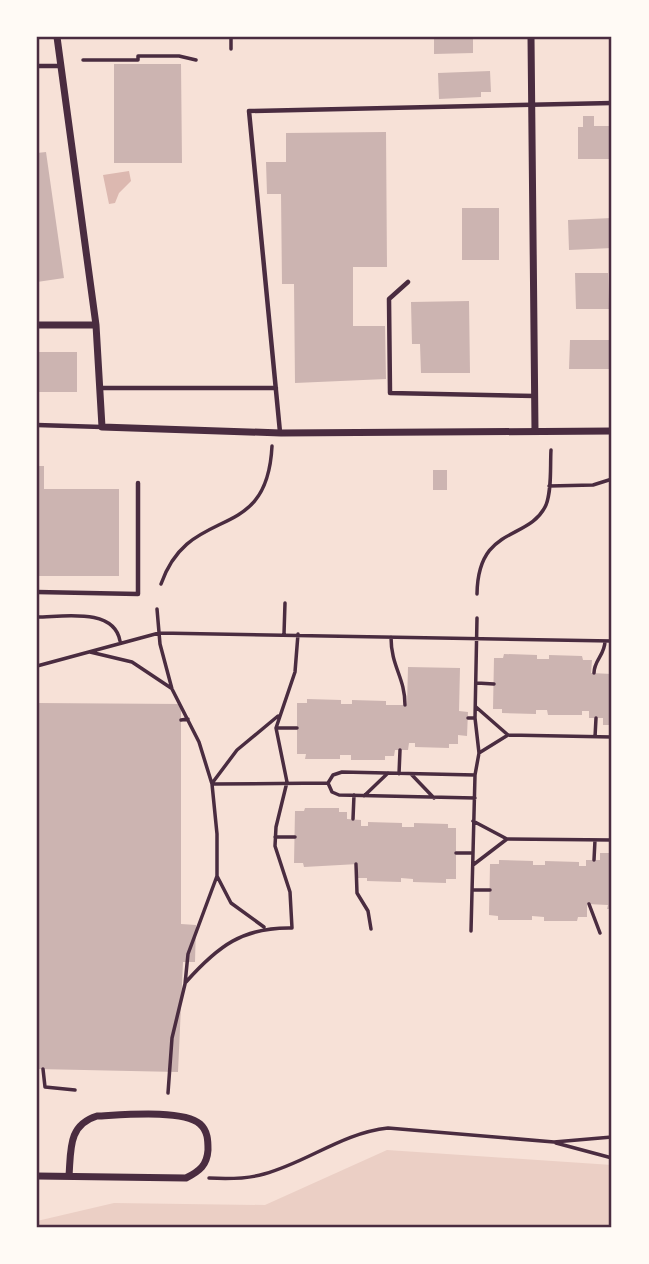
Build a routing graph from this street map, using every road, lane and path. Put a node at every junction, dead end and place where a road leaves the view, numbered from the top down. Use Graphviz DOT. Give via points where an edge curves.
graph roads {
  1 [pos="57,37"];
  2 [pos="231,37"];
  3 [pos="531,37"];
  4 [pos="231,49"];
  5 [pos="83,60"];
  6 [pos="196,60"];
  7 [pos="37,66"];
  8 [pos="61,66"];
  9 [pos="612,103"];
  10 [pos="532,105"];
  11 [pos="408,282"];
  12 [pos="96,325"];
  13 [pos="37,326"];
  14 [pos="100,387"];
  15 [pos="276,388"];
  16 [pos="536,396"];
  17 [pos="37,425"];
  18 [pos="103,427"];
  19 [pos="535,430"];
  20 [pos="612,430"];
  21 [pos="281,433"];
  22 [pos="272,444"];
  23 [pos="551,450"];
  24 [pos="612,479"];
  25 [pos="138,483"];
  26 [pos="549,486"];
  27 [pos="161,584"];
  28 [pos="37,592"];
  29 [pos="477,594"];
  30 [pos="285,603"];
  31 [pos="157,609"];
  32 [pos="37,617"];
  33 [pos="477,618"];
  34 [pos="159,633"];
  35 [pos="284,634"];
  36 [pos="298,635"];
  37 [pos="391,637"];
  38 [pos="477,639"];
  39 [pos="605,640"];
  40 [pos="612,640"];
  41 [pos="120,641"];
  42 [pos="88,652"];
  43 [pos="37,666"];
  44 [pos="594,673"];
  45 [pos="477,683"];
  46 [pos="494,684"];
  47 [pos="172,689"];
  48 [pos="405,705"];
  49 [pos="476,707"];
  50 [pos="278,716"];
  51 [pos="468,718"];
  52 [pos="475,718"];
  53 [pos="596,718"];
  54 [pos="188,719"];
  55 [pos="181,720"];
  56 [pos="276,728"];
  57 [pos="297,728"];
  58 [pos="508,735"];
  59 [pos="596,737"];
  60 [pos="612,737"];
  61 [pos="400,750"];
  62 [pos="480,753"];
  63 [pos="388,773"];
  64 [pos="399,774"];
  65 [pos="411,774"];
  66 [pos="475,775"];
  67 [pos="287,782"];
  68 [pos="328,783"];
  69 [pos="212,784"];
  70 [pos="354,795"];
  71 [pos="365,796"];
  72 [pos="434,798"];
  73 [pos="475,799"];
  74 [pos="353,820"];
  75 [pos="473,821"];
  76 [pos="275,837"];
  77 [pos="295,837"];
  78 [pos="507,839"];
  79 [pos="595,840"];
  80 [pos="612,840"];
  81 [pos="456,853"];
  82 [pos="473,853"];
  83 [pos="594,860"];
  84 [pos="356,864"];
  85 [pos="473,865"];
  86 [pos="217,876"];
  87 [pos="472,890"];
  88 [pos="489,890"];
  89 [pos="589,904"];
  90 [pos="266,928"];
  91 [pos="372,929"];
  92 [pos="471,931"];
  93 [pos="600,933"];
  94 [pos="185,984"];
  95 [pos="43,1069"];
  96 [pos="75,1090"];
  97 [pos="168,1093"];
  98 [pos="612,1137"];
  99 [pos="554,1142"];
  100 [pos="612,1158"];
  101 [pos="37,1176"];
  102 [pos="69,1176"];
  103 [pos="186,1178"];
  1 -- 8 [label="street"];
  2 -- 4 [label="path"];
  3 -- 10 [label="street"];
  5 -- 6 [label="path" via="138,60 143,56"];
  7 -- 8 [label="lane"];
  8 -- 12 [label="street"];
  9 -- 10 [label="lane"];
  10 -- 15 [label="lane" via="249,111"];
  10 -- 16 [label="street"];
  11 -- 16 [label="lane" via="389,299 390,393"];
  12 -- 13 [label="street"];
  12 -- 14 [label="street"];
  14 -- 15 [label="lane"];
  14 -- 18 [label="street"];
  15 -- 21 [label="lane"];
  16 -- 19 [label="street"];
  17 -- 18 [label="lane"];
  18 -- 21 [label="street"];
  19 -- 20 [label="street"];
  19 -- 21 [label="street"];
  22 -- 27 [label="path" via="271,467 256,502 188,541 171,561"];
  23 -- 26 [label="path"];
  24 -- 26 [label="path" via="593,485"];
  25 -- 28 [label="lane" via="138,594"];
  26 -- 29 [label="path" via="541,512 500,538 484,559"];
  30 -- 35 [label="path"];
  31 -- 34 [label="path"];
  32 -- 41 [label="path" via="99,618 116,630"];
  33 -- 38 [label="path"];
  34 -- 35 [label="path"];
  34 -- 41 [label="path"];
  34 -- 47 [label="path"];
  35 -- 36 [label="path"];
  36 -- 37 [label="path"];
  36 -- 50 [label="path" via="295,672"];
  37 -- 38 [label="path"];
  37 -- 48 [label="path" via="392,660 404,681"];
  38 -- 39 [label="path"];
  38 -- 45 [label="path"];
  39 -- 40 [label="path"];
  39 -- 44 [label="path"];
  41 -- 42 [label="path"];
  42 -- 43 [label="path"];
  42 -- 47 [label="path" via="132,662"];
  45 -- 46 [label="path"];
  45 -- 49 [label="path"];
  47 -- 54 [label="path"];
  49 -- 52 [label="path"];
  49 -- 58 [label="path"];
  50 -- 56 [label="path"];
  50 -- 69 [label="path" via="237,750"];
  51 -- 52 [label="path"];
  52 -- 62 [label="path"];
  53 -- 59 [label="path"];
  54 -- 55 [label="path"];
  54 -- 69 [label="path"];
  56 -- 57 [label="path"];
  56 -- 67 [label="path"];
  58 -- 59 [label="path"];
  58 -- 62 [label="path"];
  59 -- 60 [label="path"];
  61 -- 64 [label="path"];
  62 -- 66 [label="path"];
  63 -- 64 [label="path"];
  63 -- 68 [label="path" via="342,772"];
  63 -- 71 [label="path"];
  64 -- 65 [label="path"];
  65 -- 66 [label="path"];
  65 -- 72 [label="path"];
  66 -- 73 [label="path"];
  67 -- 68 [label="path"];
  67 -- 69 [label="path"];
  67 -- 76 [label="path"];
  68 -- 70 [label="path" via="335,794"];
  69 -- 86 [label="path"];
  70 -- 71 [label="path"];
  70 -- 74 [label="path"];
  71 -- 72 [label="path"];
  72 -- 73 [label="path"];
  73 -- 75 [label="path"];
  75 -- 78 [label="path"];
  75 -- 82 [label="path"];
  76 -- 77 [label="path"];
  76 -- 90 [label="path" via="290,892 292,928"];
  78 -- 79 [label="path"];
  78 -- 85 [label="path"];
  79 -- 80 [label="path"];
  79 -- 83 [label="path"];
  81 -- 82 [label="path"];
  82 -- 85 [label="path"];
  84 -- 91 [label="path" via="357,893"];
  85 -- 87 [label="path"];
  86 -- 90 [label="path" via="231,903"];
  86 -- 94 [label="path" via="188,954"];
  87 -- 88 [label="path"];
  87 -- 92 [label="path"];
  89 -- 93 [label="path"];
  90 -- 94 [label="path" via="220,948"];
  94 -- 97 [label="path" via="172,1038"];
  95 -- 96 [label="path" via="45,1087"];
  98 -- 99 [label="path"];
  99 -- 100 [label="path"];
  99 -- 103 [label="path" via="388,1128 345,1138 267,1174"];
  101 -- 102 [label="street"];
  102 -- 103 [label="street"];
  102 -- 103 [label="street" via="71,1140 78,1125 97,1116 179,1116 202,1126 207,1136 207,1160 199,1172"];
}
